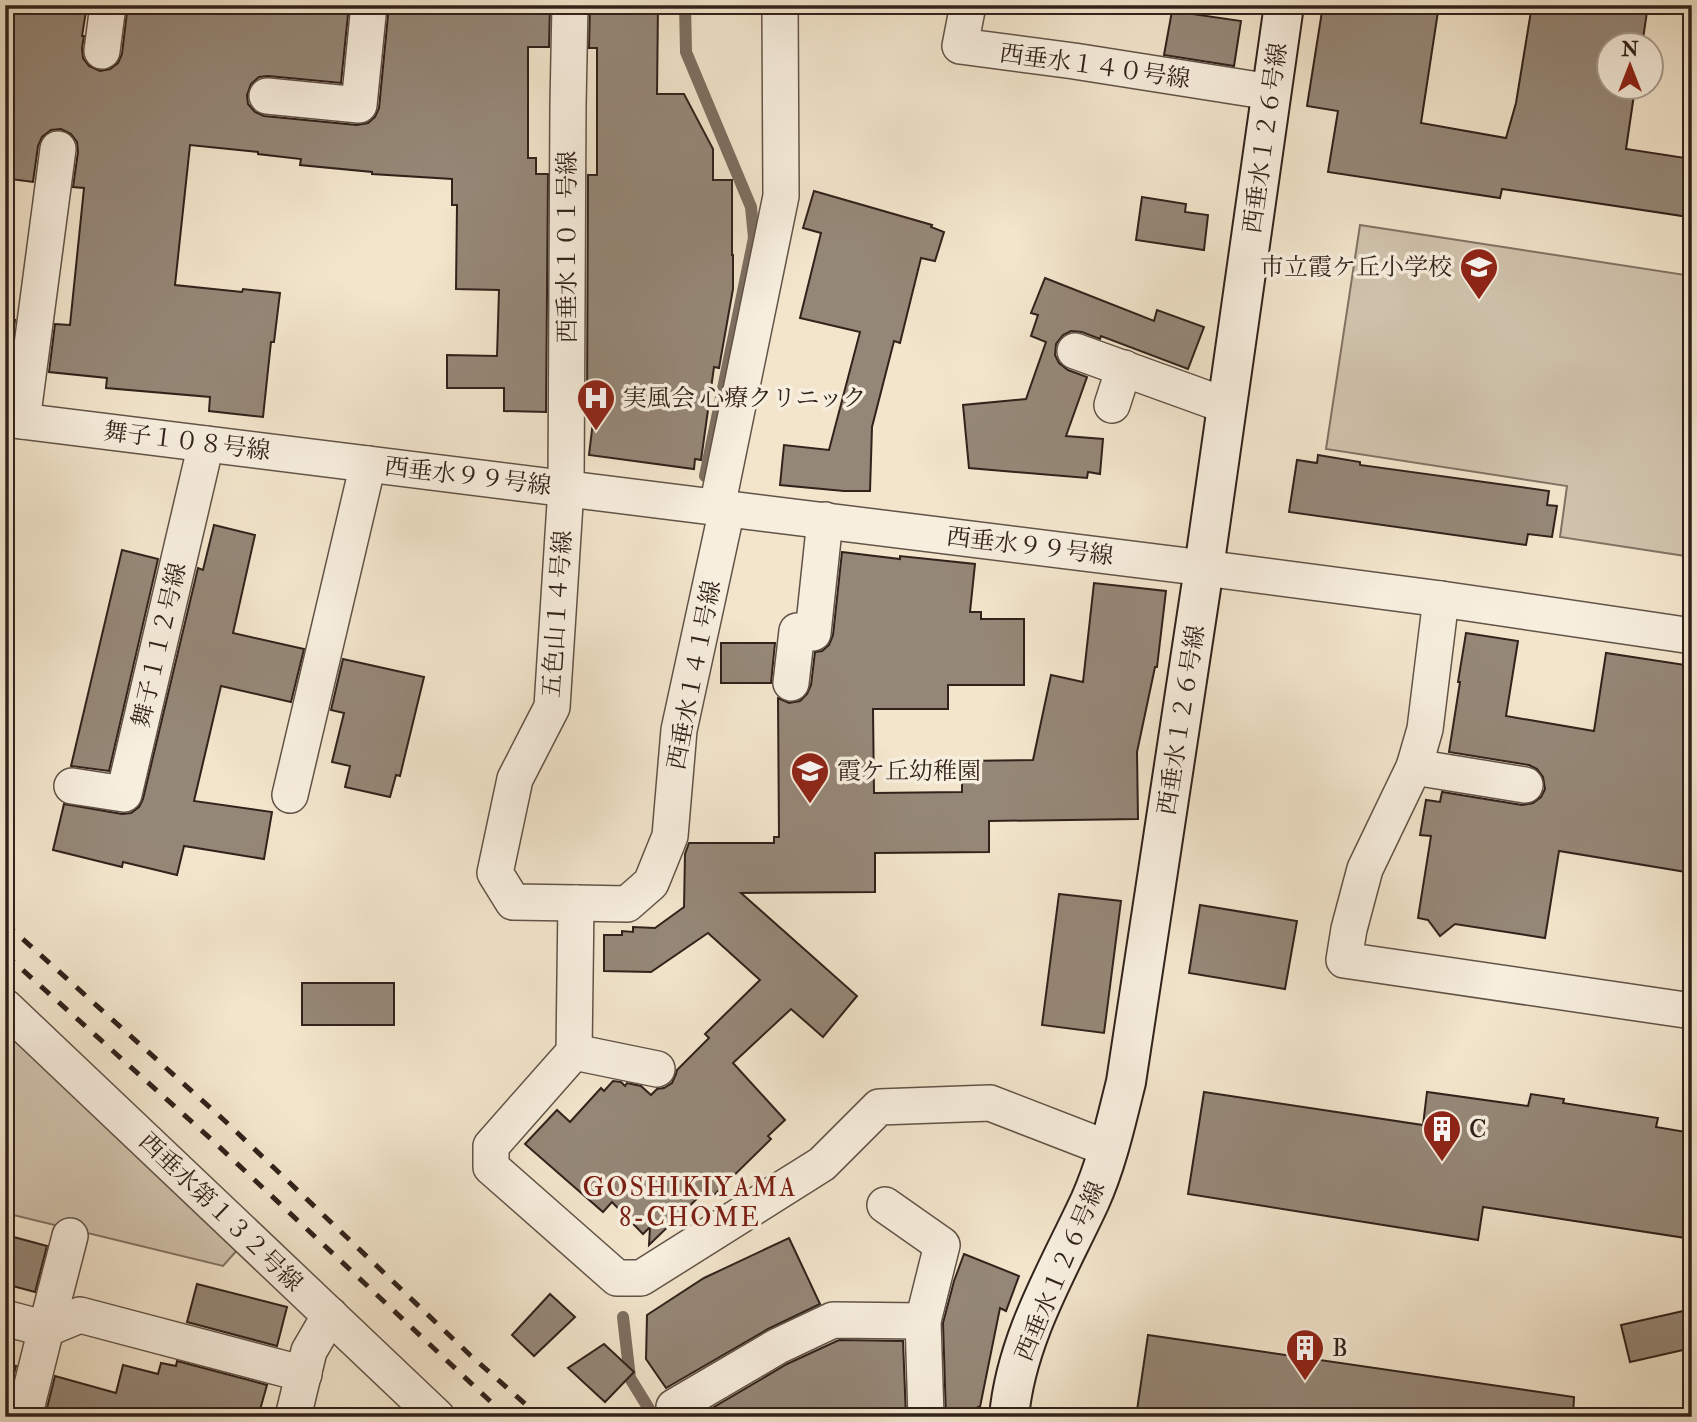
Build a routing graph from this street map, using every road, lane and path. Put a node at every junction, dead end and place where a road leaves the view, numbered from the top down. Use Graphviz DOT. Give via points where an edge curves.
graph roads {
  1 [pos="108,5"];
  2 [pos="369,5"];
  3 [pos="570,5"];
  4 [pos="780,5"];
  5 [pos="968,5"];
  6 [pos="1284,5"];
  7 [pos="102,51"];
  8 [pos="1271,92"];
  9 [pos="267,96"];
  10 [pos="58,149"];
  11 [pos="1075,351"];
  12 [pos="1124,368"];
  13 [pos="1112,405"];
  14 [pos="1227,406"];
  15 [pos="14,420"];
  16 [pos="206,444"];
  17 [pos="368,464"];
  18 [pos="566,488"];
  19 [pos="722,508"];
  20 [pos="825,520"];
  21 [pos="1204,568"];
  22 [pos="1441,599"];
  23 [pos="1692,636"];
  24 [pos="791,682"];
  25 [pos="1415,767"];
  26 [pos="1525,785"];
  27 [pos="72,786"];
  28 [pos="290,796"];
  29 [pos="576,903"];
  30 [pos="5,1007"];
  31 [pos="1692,1011"];
  32 [pos="574,1052"];
  33 [pos="657,1069"];
  34 [pos="1109,1149"];
  35 [pos="885,1205"];
  36 [pos="70,1236"];
  37 [pos="330,1315"];
  38 [pos="5,1318"];
  39 [pos="923,1321"];
  40 [pos="47,1329"];
  41 [pos="303,1374"];
  42 [pos="674,1407"];
  43 [pos="24,1417"];
  44 [pos="293,1417"];
  45 [pos="438,1417"];
  46 [pos="926,1417"];
  47 [pos="1009,1417"];
  1 -- 7 [label="street"];
  2 -- 9 [label="street" via="359,104"];
  3 -- 18 [label="street, 西垂水１０１号線"];
  4 -- 19 [label="street, 西垂水１４１号線" via="781,196"];
  5 -- 8 [label="street, 西垂水１４０号線" via="960,46"];
  6 -- 8 [label="street, 西垂水１２６号線"];
  8 -- 14 [label="street, 西垂水１２６号線"];
  10 -- 15 [label="street"];
  11 -- 12 [label="street"];
  12 -- 13 [label="street"];
  12 -- 14 [label="street"];
  14 -- 21 [label="street, 西垂水１２６号線"];
  15 -- 16 [label="street, 舞子１０８号線"];
  16 -- 17 [label="street, 舞子１０８号線"];
  16 -- 27 [label="street, 舞子１１２号線" via="124,794"];
  17 -- 18 [label="street, 西垂水９９号線"];
  17 -- 28 [label="street"];
  18 -- 19 [label="street, 西垂水９９号線"];
  18 -- 29 [label="street, 五色山１４号線" via="552,707 515,779 495,873 513,902"];
  19 -- 20 [label="street, 西垂水９９号線"];
  19 -- 29 [label="street, 西垂水１４１号線" via="678,730 670,836 651,883 626,904"];
  20 -- 21 [label="street, 西垂水９９号線"];
  20 -- 24 [label="street" via="813,633 797,631"];
  21 -- 22 [label="street, 西垂水９９号線"];
  21 -- 34 [label="street, 西垂水１２６号線" via="1126,1082"];
  22 -- 23 [label="street, 西垂水９９号線"];
  22 -- 25 [label="street" via="1425,729"];
  25 -- 26 [label="street"];
  25 -- 31 [label="street" via="1365,869 1344,960"];
  29 -- 32 [label="street"];
  30 -- 37 [label="street, 西垂水第１３２号線"];
  32 -- 33 [label="street"];
  32 -- 34 [label="street" via="491,1146 491,1167 617,1278 640,1278 822,1164 878,1107 990,1103"];
  34 -- 47 [label="street, 西垂水１２６号線" via="1041,1303 1022,1355"];
  35 -- 39 [label="street" via="942,1245"];
  36 -- 40 [label="street"];
  37 -- 41 [label="street" via="309,1350"];
  37 -- 45 [label="street, 西垂水第１３２号線"];
  38 -- 40 [label="street"];
  39 -- 42 [label="street" via="833,1320 778,1346"];
  39 -- 46 [label="street"];
  40 -- 41 [label="street" via="80,1315"];
  40 -- 43 [label="street"];
  41 -- 44 [label="street"];
}
